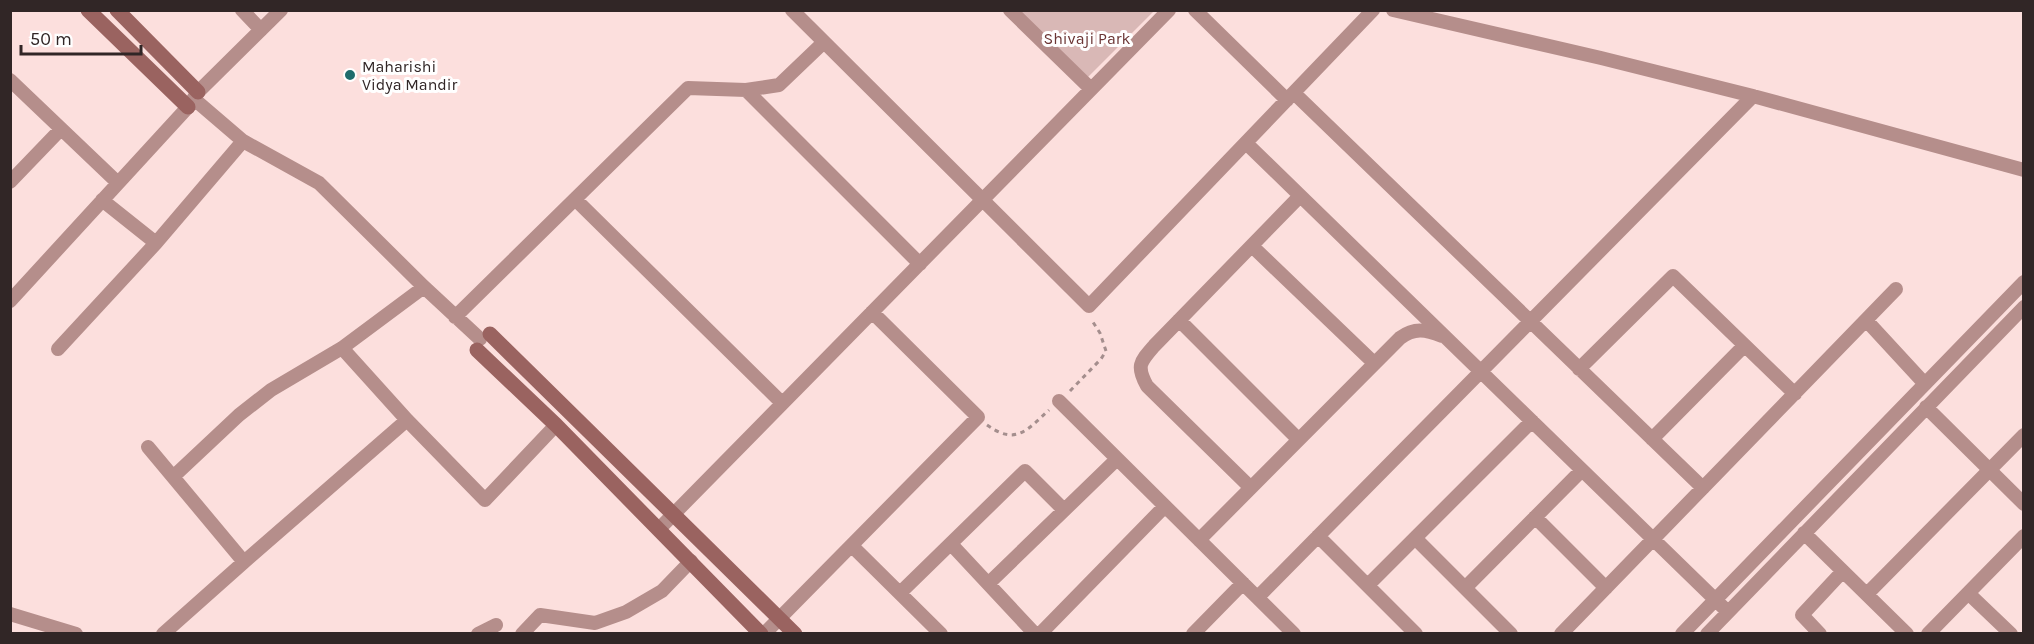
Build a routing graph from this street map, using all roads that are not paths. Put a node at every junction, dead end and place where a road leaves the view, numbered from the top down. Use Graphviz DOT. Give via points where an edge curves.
graph roads {
  1 [pos="88,10"];
  2 [pos="117,10"];
  3 [pos="242,10"];
  4 [pos="281,10"];
  5 [pos="792,10"];
  6 [pos="1010,10"];
  7 [pos="1170,10"];
  8 [pos="1195,10"];
  9 [pos="1373,10"];
  10 [pos="1393,10"];
  11 [pos="261,30"];
  12 [pos="824,42"];
  13 [pos="10,80"];
  14 [pos="1092,89"];
  15 [pos="746,90"];
  16 [pos="1753,96"];
  17 [pos="1290,97"];
  18 [pos="193,99"];
  19 [pos="61,129"];
  20 [pos="243,141"];
  21 [pos="1246,143"];
  22 [pos="2024,170"];
  23 [pos="10,182"];
  24 [pos="118,183"];
  25 [pos="1300,196"];
  26 [pos="575,199"];
  27 [pos="102,200"];
  28 [pos="983,200"];
  29 [pos="156,243"];
  30 [pos="1252,246"];
  31 [pos="920,264"];
  32 [pos="2024,282"];
  33 [pos="424,287"];
  34 [pos="1896,289"];
  35 [pos="11,300"];
  36 [pos="2024,307"];
  37 [pos="872,312"];
  38 [pos="455,317"];
  39 [pos="1179,320"];
  40 [pos="1866,320"];
  41 [pos="1530,321"];
  42 [pos="1447,338"];
  43 [pos="482,341"];
  44 [pos="1744,345"];
  45 [pos="342,348"];
  46 [pos="58,349"];
  47 [pos="1374,363"];
  48 [pos="1579,369"];
  49 [pos="1481,372"];
  50 [pos="1925,384"];
  51 [pos="1795,394"];
  52 [pos="1059,401"];
  53 [pos="782,403"];
  54 [pos="1926,407"];
  55 [pos="407,420"];
  56 [pos="1532,421"];
  57 [pos="556,425"];
  58 [pos="2024,435"];
  59 [pos="1298,439"];
  60 [pos="1652,439"];
  61 [pos="148,447"];
  62 [pos="1117,459"];
  63 [pos="1582,470"];
  64 [pos="1989,471"];
  65 [pos="174,476"];
  66 [pos="1250,487"];
  67 [pos="1703,488"];
  68 [pos="2024,504"];
  69 [pos="1165,506"];
  70 [pos="1064,510"];
  71 [pos="674,513"];
  72 [pos="1535,517"];
  73 [pos="659,529"];
  74 [pos="1804,533"];
  75 [pos="1318,536"];
  76 [pos="2024,536"];
  77 [pos="1415,538"];
  78 [pos="1653,539"];
  79 [pos="1199,540"];
  80 [pos="951,544"];
  81 [pos="852,546"];
  82 [pos="691,561"];
  83 [pos="244,562"];
  84 [pos="1843,572"];
  85 [pos="989,583"];
  86 [pos="1244,583"];
  87 [pos="1368,585"];
  88 [pos="1465,588"];
  89 [pos="1606,588"];
  90 [pos="900,593"];
  91 [pos="1968,593"];
  92 [pos="1867,594"];
  93 [pos="1258,597"];
  94 [pos="1715,599"];
  95 [pos="1728,612"];
  96 [pos="10,614"];
  97 [pos="780,618"];
  98 [pos="496,625"];
  99 [pos="76,633"];
  100 [pos="163,633"];
  101 [pos="478,633"];
  102 [pos="522,633"];
  103 [pos="763,633"];
  104 [pos="795,633"];
  105 [pos="941,633"];
  106 [pos="1035,633"];
  107 [pos="1040,633"];
  108 [pos="1193,633"];
  109 [pos="1294,633"];
  110 [pos="1416,633"];
  111 [pos="1511,633"];
  112 [pos="1561,633"];
  113 [pos="1682,633"];
  114 [pos="1707,633"];
  115 [pos="1820,633"];
  116 [pos="1907,633"];
  117 [pos="1928,633"];
  118 [pos="2011,633"];
  1 -- 18 [label="street"];
  2 -- 18 [label="street"];
  3 -- 11 [label="street"];
  4 -- 11 [label="street"];
  5 -- 12 [label="street"];
  6 -- 14 [label="street"];
  7 -- 14 [label="street"];
  8 -- 17 [label="street"];
  9 -- 17 [label="street"];
  10 -- 16 [label="street"];
  11 -- 18 [label="street"];
  12 -- 15 [label="street" via="779,85"];
  12 -- 28 [label="street"];
  13 -- 19 [label="street"];
  14 -- 28 [label="street"];
  15 -- 26 [label="street" via="688,88"];
  15 -- 31 [label="street"];
  16 -- 22 [label="street"];
  16 -- 41 [label="street"];
  17 -- 21 [label="street"];
  17 -- 41 [label="street"];
  18 -- 20 [label="street"];
  18 -- 24 [label="street"];
  19 -- 23 [label="street"];
  19 -- 24 [label="street"];
  20 -- 29 [label="street"];
  20 -- 33 [label="street" via="319,183"];
  21 -- 25 [label="street"];
  21 -- 28 [label="street" via="1089,306"];
  24 -- 27 [label="street"];
  25 -- 30 [label="street"];
  25 -- 42 [label="street"];
  26 -- 38 [label="street"];
  26 -- 53 [label="street"];
  27 -- 29 [label="street"];
  27 -- 35 [label="street"];
  28 -- 31 [label="street"];
  29 -- 46 [label="street"];
  30 -- 39 [label="street"];
  30 -- 47 [label="street"];
  31 -- 37 [label="street"];
  32 -- 50 [label="street"];
  33 -- 38 [label="street"];
  33 -- 45 [label="street"];
  34 -- 40 [label="street"];
  36 -- 54 [label="street"];
  37 -- 53 [label="street"];
  37 -- 81 [label="street" via="978,417"];
  38 -- 43 [label="street"];
  39 -- 59 [label="street"];
  39 -- 66 [label="street" via="1142,359 1140,373 1147,386"];
  40 -- 50 [label="street"];
  40 -- 51 [label="street"];
  41 -- 48 [label="street"];
  41 -- 49 [label="street"];
  42 -- 47 [label="street" via="1427,330 1412,330"];
  42 -- 49 [label="street"];
  43 -- 57 [label="street"];
  43 -- 71 [label="street"];
  44 -- 48 [label="street" via="1673,276"];
  44 -- 51 [label="street"];
  44 -- 60 [label="street"];
  45 -- 55 [label="street"];
  45 -- 65 [label="street" via="271,390"];
  47 -- 59 [label="street"];
  48 -- 60 [label="street"];
  49 -- 56 [label="street"];
  49 -- 75 [label="street"];
  50 -- 94 [label="street"];
  51 -- 67 [label="street"];
  52 -- 62 [label="street"];
  53 -- 71 [label="street"];
  54 -- 64 [label="street"];
  54 -- 74 [label="street"];
  55 -- 57 [label="street" via="485,500"];
  55 -- 83 [label="street"];
  56 -- 63 [label="street"];
  56 -- 77 [label="street"];
  57 -- 73 [label="street"];
  58 -- 64 [label="street"];
  59 -- 66 [label="street"];
  60 -- 67 [label="street"];
  61 -- 65 [label="street"];
  62 -- 69 [label="street"];
  62 -- 70 [label="street"];
  63 -- 72 [label="street"];
  63 -- 78 [label="street"];
  64 -- 68 [label="street"];
  64 -- 92 [label="street"];
  65 -- 83 [label="street"];
  66 -- 79 [label="street"];
  67 -- 78 [label="street"];
  69 -- 79 [label="street"];
  69 -- 107 [label="street"];
  70 -- 80 [label="street" via="1025,471"];
  70 -- 85 [label="street"];
  71 -- 73 [label="street"];
  71 -- 97 [label="street"];
  72 -- 88 [label="street"];
  72 -- 89 [label="street"];
  73 -- 82 [label="street"];
  74 -- 84 [label="street"];
  74 -- 95 [label="street"];
  75 -- 87 [label="street"];
  75 -- 93 [label="street"];
  76 -- 91 [label="street"];
  77 -- 87 [label="street"];
  77 -- 88 [label="street"];
  78 -- 89 [label="street"];
  78 -- 94 [label="street"];
  79 -- 86 [label="street"];
  80 -- 85 [label="street"];
  80 -- 90 [label="street"];
  81 -- 90 [label="street"];
  81 -- 97 [label="street"];
  82 -- 102 [label="street" via="662,591 626,612 595,623 540,615"];
  82 -- 103 [label="street"];
  83 -- 100 [label="street"];
  84 -- 92 [label="street"];
  84 -- 115 [label="street" via="1802,615"];
  85 -- 106 [label="street"];
  86 -- 93 [label="street"];
  86 -- 108 [label="street"];
  87 -- 110 [label="street"];
  88 -- 111 [label="street"];
  89 -- 112 [label="street"];
  90 -- 105 [label="street"];
  91 -- 117 [label="street"];
  91 -- 118 [label="street"];
  92 -- 116 [label="street"];
  93 -- 109 [label="street"];
  94 -- 95 [label="street"];
  94 -- 113 [label="street"];
  95 -- 114 [label="street"];
  96 -- 99 [label="street"];
  97 -- 103 [label="street"];
  97 -- 104 [label="street"];
  98 -- 101 [label="street"];
}
